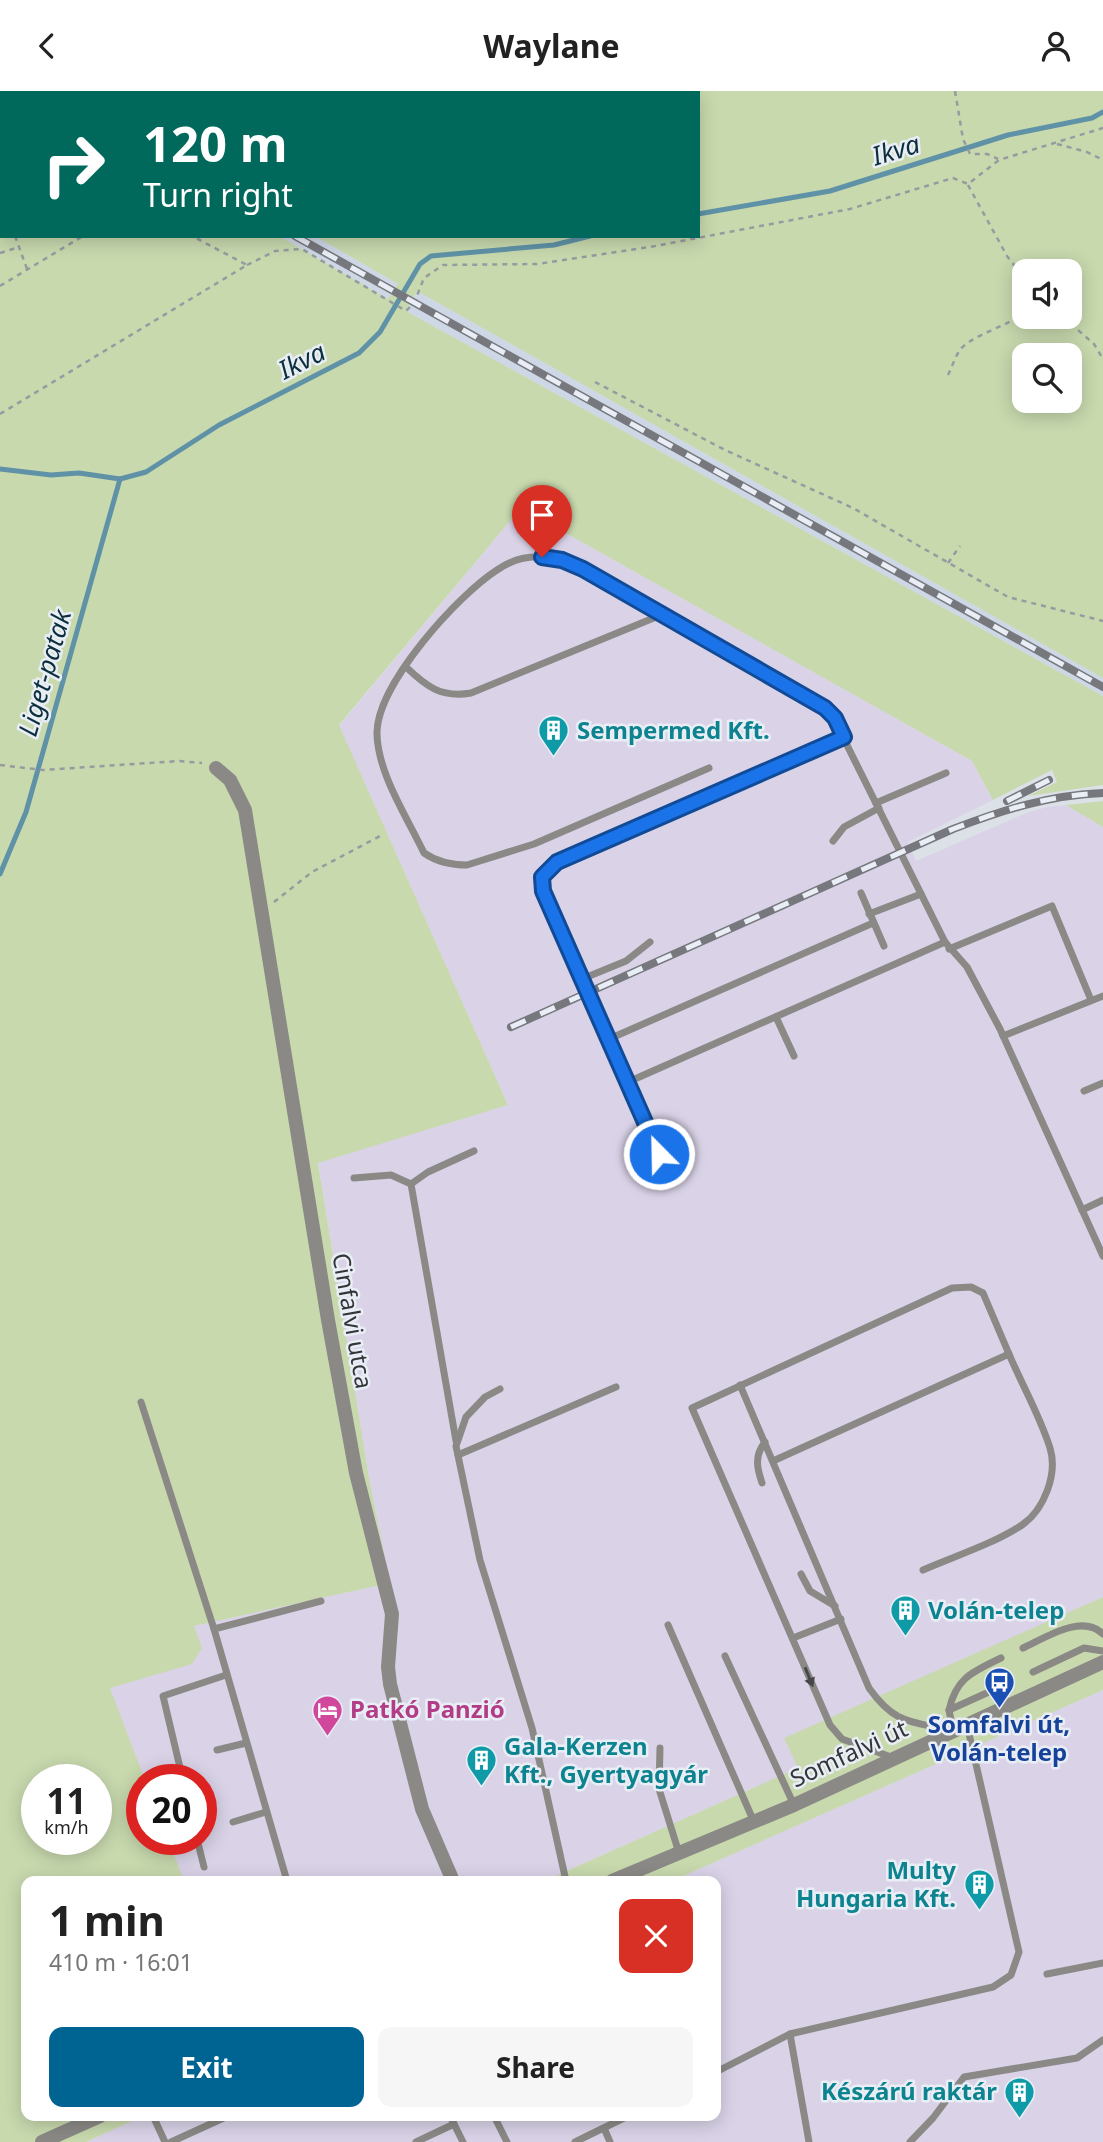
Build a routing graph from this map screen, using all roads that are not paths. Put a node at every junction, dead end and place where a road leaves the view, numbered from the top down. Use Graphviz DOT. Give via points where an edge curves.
graph roads {
  1 [pos="661,615"];
  2 [pos="406,667"];
  3 [pos="844,737"];
  4 [pos="216,768"];
  5 [pos="709,768"];
  6 [pos="946,773"];
  7 [pos="877,805"];
  8 [pos="833,841"];
  9 [pos="861,893"];
  10 [pos="921,894"];
  11 [pos="869,914"];
  12 [pos="873,923"];
  13 [pos="650,942"];
  14 [pos="884,946"];
  15 [pos="947,946"];
  16 [pos="582,979"];
  17 [pos="1103,996"];
  18 [pos="1091,1000"];
  19 [pos="776,1017"];
  20 [pos="1003,1036"];
  21 [pos="609,1039"];
  22 [pos="794,1056"];
  23 [pos="628,1082"];
  24 [pos="1103,1083"];
  25 [pos="1084,1091"];
  26 [pos="474,1151"];
  27 [pos="659,1154"];
  28 [pos="354,1178"];
  29 [pos="411,1184"];
  30 [pos="1103,1200"];
  31 [pos="1082,1210"];
  32 [pos="1103,1256"];
  33 [pos="1009,1354"];
  34 [pos="740,1385"];
  35 [pos="615,1387"];
  36 [pos="500,1389"];
  37 [pos="141,1402"];
  38 [pos="765,1442"];
  39 [pos="456,1445"];
  40 [pos="458,1455"];
  41 [pos="773,1461"];
  42 [pos="762,1483"];
  43 [pos="923,1570"];
  44 [pos="801,1574"];
  45 [pos="321,1601"];
  46 [pos="836,1607"];
  47 [pos="841,1619"];
  48 [pos="668,1625"];
  49 [pos="214,1629"];
  50 [pos="1103,1635"];
  51 [pos="793,1638"];
  52 [pos="1023,1648"];
  53 [pos="1103,1651"];
  54 [pos="725,1656"];
  55 [pos="1001,1658"];
  56 [pos="1103,1662"];
  57 [pos="1033,1672"];
  58 [pos="226,1675"];
  59 [pos="1011,1682"];
  60 [pos="949,1710"];
  61 [pos="960,1728"];
  62 [pos="246,1743"];
  63 [pos="660,1748"];
  64 [pos="216,1751"];
  65 [pos="894,1758"];
  66 [pos="179,1764"];
  67 [pos="794,1805"];
  68 [pos="266,1812"];
  69 [pos="233,1822"];
  70 [pos="754,1822"];
  71 [pos="679,1853"];
  72 [pos="201,1855"];
  73 [pos="204,1867"];
  74 [pos="284,1876"];
  75 [pos="451,1876"];
  76 [pos="565,1876"];
  77 [pos="624,1876"];
  78 [pos="1103,1963"];
  79 [pos="1047,1974"];
  80 [pos="789,2034"];
  81 [pos="1103,2040"];
  82 [pos="721,2069"];
  83 [pos="89,2121"];
  84 [pos="155,2121"];
  85 [pos="217,2121"];
  86 [pos="452,2121"];
  87 [pos="496,2121"];
  88 [pos="617,2121"];
  89 [pos="454,2124"];
  90 [pos="604,2127"];
  91 [pos="42,2142"];
  92 [pos="165,2142"];
  93 [pos="171,2142"];
  94 [pos="416,2142"];
  95 [pos="463,2142"];
  96 [pos="507,2142"];
  97 [pos="575,2142"];
  98 [pos="610,2142"];
  99 [pos="809,2142"];
  100 [pos="910,2142"];
  1 -- 2 [label="lane" via="471,693 435,691"];
  1 -- 2 [label="lane" via="572,564 553,558 521,559 497,570 459,603"];
  1 -- 3 [label="lane" via="825,708"];
  2 -- 5 [label="lane" via="381,712 379,751 424,852 432,859 467,865 534,843"];
  3 -- 7 [label="lane"];
  3 -- 16 [label="lane" via="550,867 542,877 543,891"];
  4 -- 75 [label="street, Cinfalvi utca" via="230,780 245,810 328,1320 356,1473 392,1614 390,1684 422,1809"];
  6 -- 7 [label="lane"];
  7 -- 8 [label="lane" via="844,827"];
  7 -- 10 [label="lane"];
  9 -- 11 [label="lane"];
  10 -- 11 [label="lane"];
  10 -- 15 [label="lane"];
  11 -- 12 [label="lane"];
  12 -- 14 [label="lane"];
  12 -- 21 [label="lane"];
  13 -- 16 [label="lane" via="626,961"];
  15 -- 18 [label="lane" via="1052,906"];
  15 -- 19 [label="lane"];
  15 -- 20 [label="lane" via="967,967"];
  16 -- 21 [label="lane"];
  17 -- 18 [label="lane"];
  18 -- 20 [label="lane"];
  19 -- 22 [label="lane"];
  19 -- 23 [label="lane"];
  20 -- 31 [label="lane"];
  21 -- 23 [label="lane"];
  23 -- 27 [label="lane"];
  24 -- 25 [label="lane"];
  26 -- 29 [label="lane"];
  28 -- 29 [label="lane" via="391,1175"];
  29 -- 39 [label="lane"];
  30 -- 31 [label="lane"];
  31 -- 32 [label="lane"];
  33 -- 34 [label="lane" via="984,1293 971,1287 952,1288"];
  33 -- 41 [label="lane"];
  33 -- 43 [label="lane" via="1051,1450 1053,1472 1047,1492 1023,1525"];
  34 -- 38 [label="lane"];
  34 -- 51 [label="lane" via="692,1408"];
  35 -- 40 [label="lane"];
  36 -- 39 [label="lane" via="466,1416"];
  37 -- 49 [label="lane"];
  38 -- 41 [label="lane"];
  38 -- 42 [label="lane" via="757,1464"];
  39 -- 40 [label="lane"];
  40 -- 76 [label="lane" via="480,1560 532,1728"];
  41 -- 46 [label="lane"];
  44 -- 46 [label="lane" via="810,1591"];
  45 -- 49 [label="lane"];
  46 -- 47 [label="lane"];
  47 -- 51 [label="lane"];
  47 -- 61 [label="lane" via="869,1688 880,1702 909,1723"];
  48 -- 70 [label="lane"];
  49 -- 58 [label="lane"];
  50 -- 52 [label="lane" via="1098,1629 1082,1626"];
  51 -- 65 [label="lane, one-way" via="830,1725 842,1739"];
  53 -- 57 [label="lane" via="1084,1648"];
  54 -- 67 [label="lane"];
  55 -- 60 [label="lane" via="972,1672 954,1690"];
  56 -- 61 [label="street, Somfalvi út"];
  58 -- 62 [label="lane"];
  58 -- 66 [label="lane" via="163,1696"];
  59 -- 60 [label="lane"];
  60 -- 61 [label="lane"];
  61 -- 65 [label="street, Somfalvi út"];
  61 -- 80 [label="lane" via="1019,1952 1011,1975 993,1987"];
  62 -- 64 [label="lane"];
  62 -- 68 [label="lane"];
  63 -- 71 [label="lane" via="659,1789"];
  65 -- 67 [label="street, Somfalvi út"];
  67 -- 70 [label="street, Somfalvi út"];
  68 -- 69 [label="lane"];
  68 -- 74 [label="lane"];
  70 -- 71 [label="street, Somfalvi út"];
  71 -- 77 [label="street, Somfalvi út"];
  72 -- 73 [label="lane"];
  78 -- 79 [label="lane"];
  80 -- 82 [label="lane"];
  80 -- 99 [label="lane"];
  81 -- 100 [label="lane" via="1077,2058 964,2077"];
  83 -- 91 [label="street"];
  84 -- 92 [label="lane"];
  85 -- 93 [label="lane"];
  86 -- 89 [label="lane"];
  87 -- 96 [label="lane"];
  88 -- 90 [label="lane"];
  89 -- 94 [label="lane"];
  89 -- 95 [label="lane"];
  90 -- 97 [label="lane"];
  90 -- 98 [label="lane"];
}
